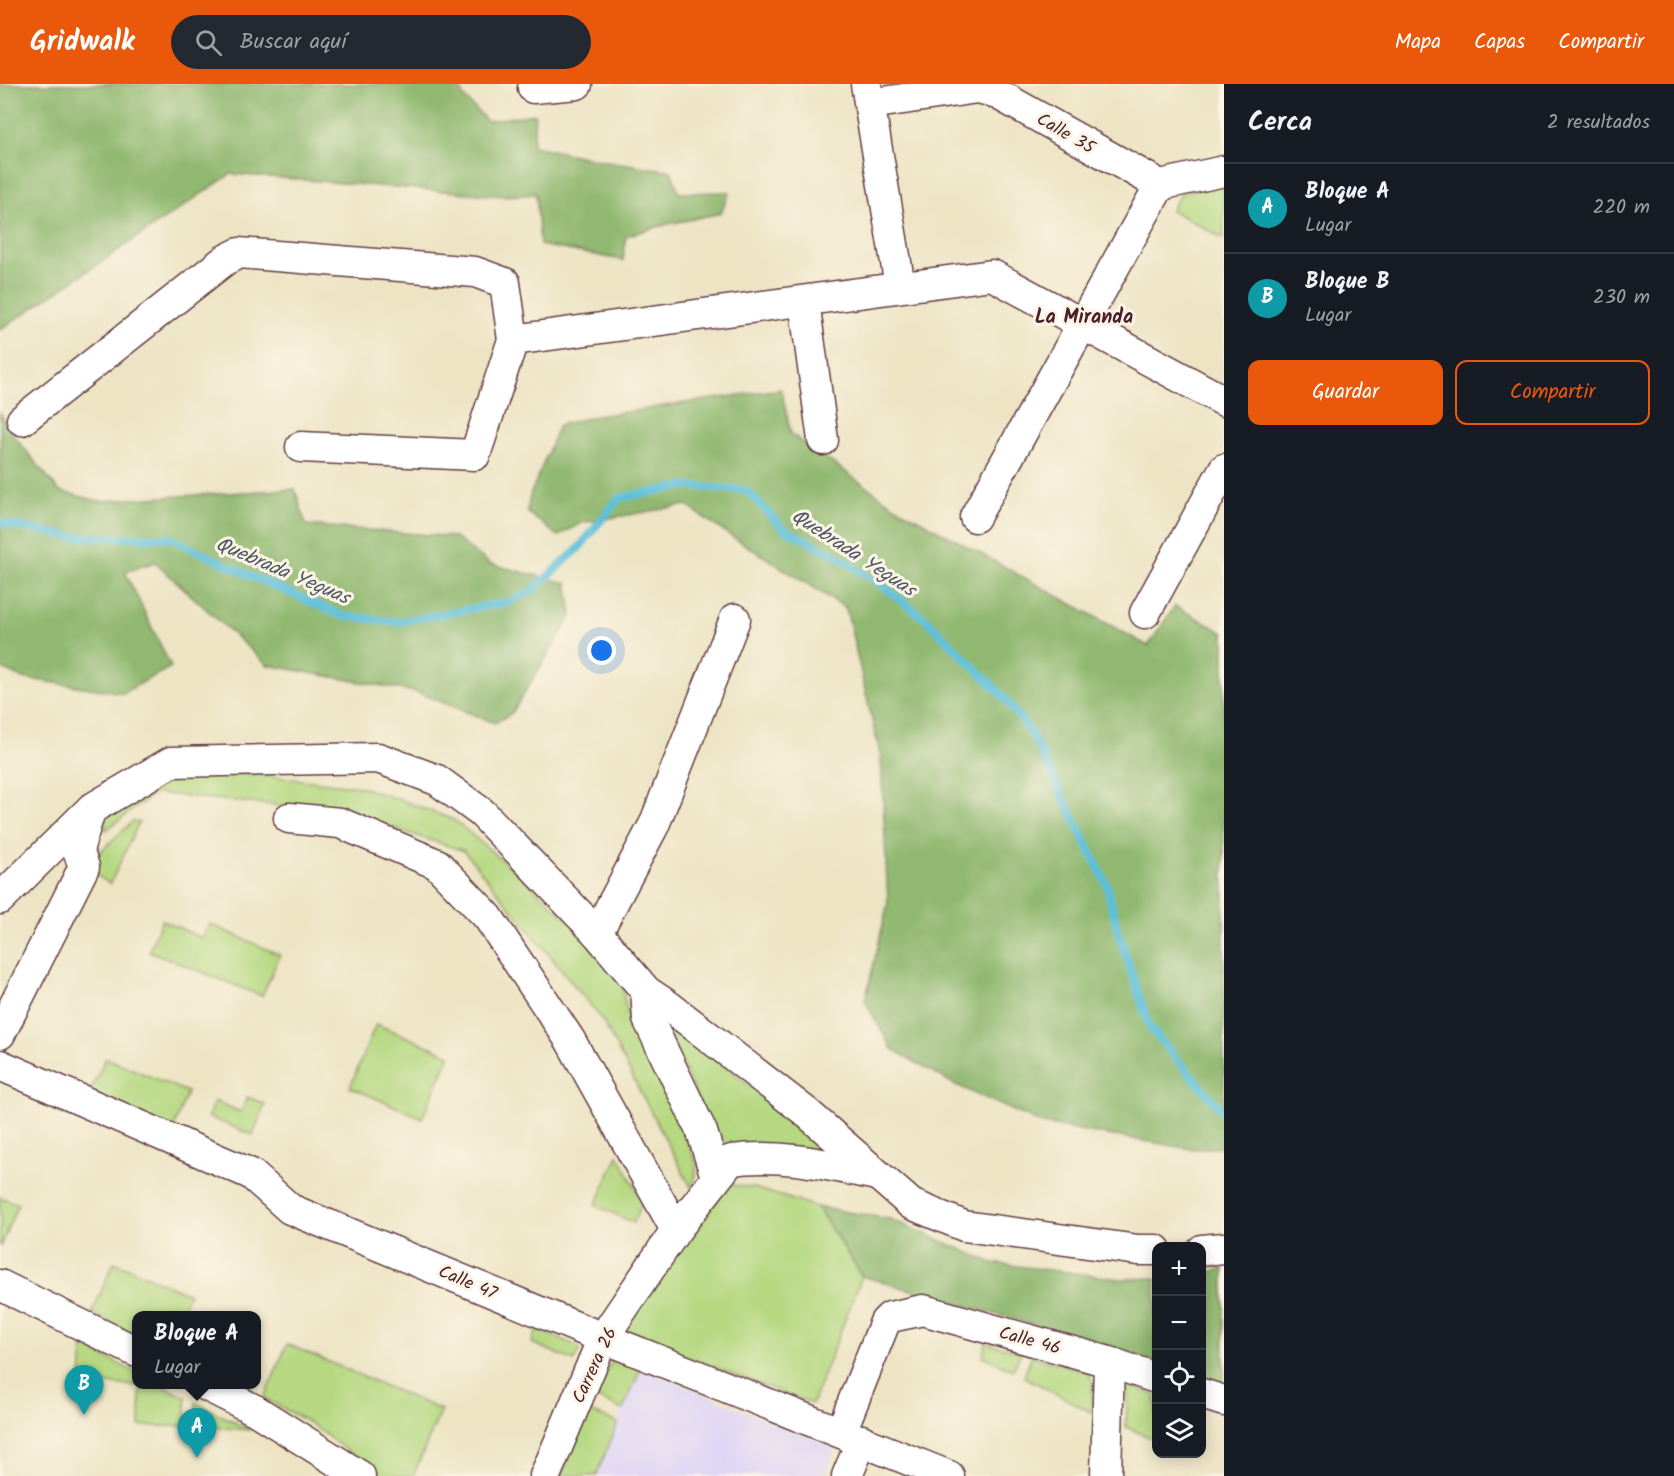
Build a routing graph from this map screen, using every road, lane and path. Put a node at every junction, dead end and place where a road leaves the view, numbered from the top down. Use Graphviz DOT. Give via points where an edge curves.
graph roads {
  1 [pos="577,84"];
  2 [pos="533,88"];
  3 [pos="868,94"];
  4 [pos="1224,171"];
  5 [pos="1160,186"];
  6 [pos="900,286"];
  7 [pos="804,301"];
  8 [pos="1083,323"];
  9 [pos="513,340"];
  10 [pos="1224,401"];
  11 [pos="22,420"];
  12 [pos="823,440"];
  13 [pos="301,447"];
  14 [pos="1224,469"];
  15 [pos="975,517"];
  16 [pos="1145,613"];
  17 [pos="735,619"];
  18 [pos="91,809"];
  19 [pos="289,818"];
  20 [pos="0,899"];
  21 [pos="597,933"];
  22 [pos="646,991"];
  23 [pos="0,1034"];
  24 [pos="0,1065"];
  25 [pos="876,1175"];
  26 [pos="716,1177"];
  27 [pos="676,1230"];
  28 [pos="1224,1248"];
  29 [pos="1152,1250"];
  30 [pos="1206,1250"];
  31 [pos="0,1285"];
  32 [pos="603,1338"];
  33 [pos="132,1350"];
  34 [pos="1109,1362"];
  35 [pos="1152,1377"];
  36 [pos="213,1389"];
  37 [pos="1206,1395"];
  38 [pos="1224,1401"];
  39 [pos="852,1436"];
  40 [pos="360,1476"];
  41 [pos="545,1476"];
  42 [pos="847,1476"];
  43 [pos="949,1476"];
  44 [pos="1106,1476"];
  1 -- 2 [label="street"];
  3 -- 5 [label="street, Calle 35" via="977,88 994,92"];
  3 -- 6 [label="street"];
  4 -- 5 [label="street"];
  5 -- 8 [label="street"];
  6 -- 7 [label="street"];
  6 -- 8 [label="street" via="992,275"];
  7 -- 9 [label="street"];
  7 -- 12 [label="street"];
  8 -- 10 [label="street"];
  8 -- 15 [label="street"];
  9 -- 11 [label="street" via="505,283 475,272 239,253"];
  9 -- 13 [label="street" via="475,455"];
  14 -- 16 [label="street"];
  17 -- 21 [label="street" via="654,825"];
  18 -- 20 [label="street"];
  18 -- 21 [label="street" via="171,762 378,758 436,780 482,813"];
  18 -- 23 [label="street" via="78,850 84,867"];
  19 -- 27 [label="street" via="340,823 436,864 488,917 570,1040"];
  21 -- 22 [label="street"];
  22 -- 25 [label="street" via="806,1112"];
  22 -- 26 [label="street" via="648,1019 702,1132"];
  24 -- 32 [label="street, Calle 47" via="251,1174 290,1209"];
  25 -- 26 [label="street, Carrera 26" via="757,1156 731,1160"];
  25 -- 29 [label="street" via="911,1204 964,1226"];
  26 -- 27 [label="street, Carrera 26"];
  27 -- 32 [label="street, Carrera 26"];
  28 -- 30 [label="street"];
  31 -- 33 [label="street"];
  32 -- 39 [label="street, Calle 47"];
  32 -- 41 [label="street, Carrera 26"];
  34 -- 35 [label="street, Calle 46"];
  34 -- 39 [label="street, Calle 46" via="923,1310 890,1317 885,1322"];
  34 -- 44 [label="street"];
  36 -- 40 [label="street" via="255,1410"];
  37 -- 38 [label="street"];
  39 -- 42 [label="street"];
  39 -- 43 [label="street, Calle 47"];
}
